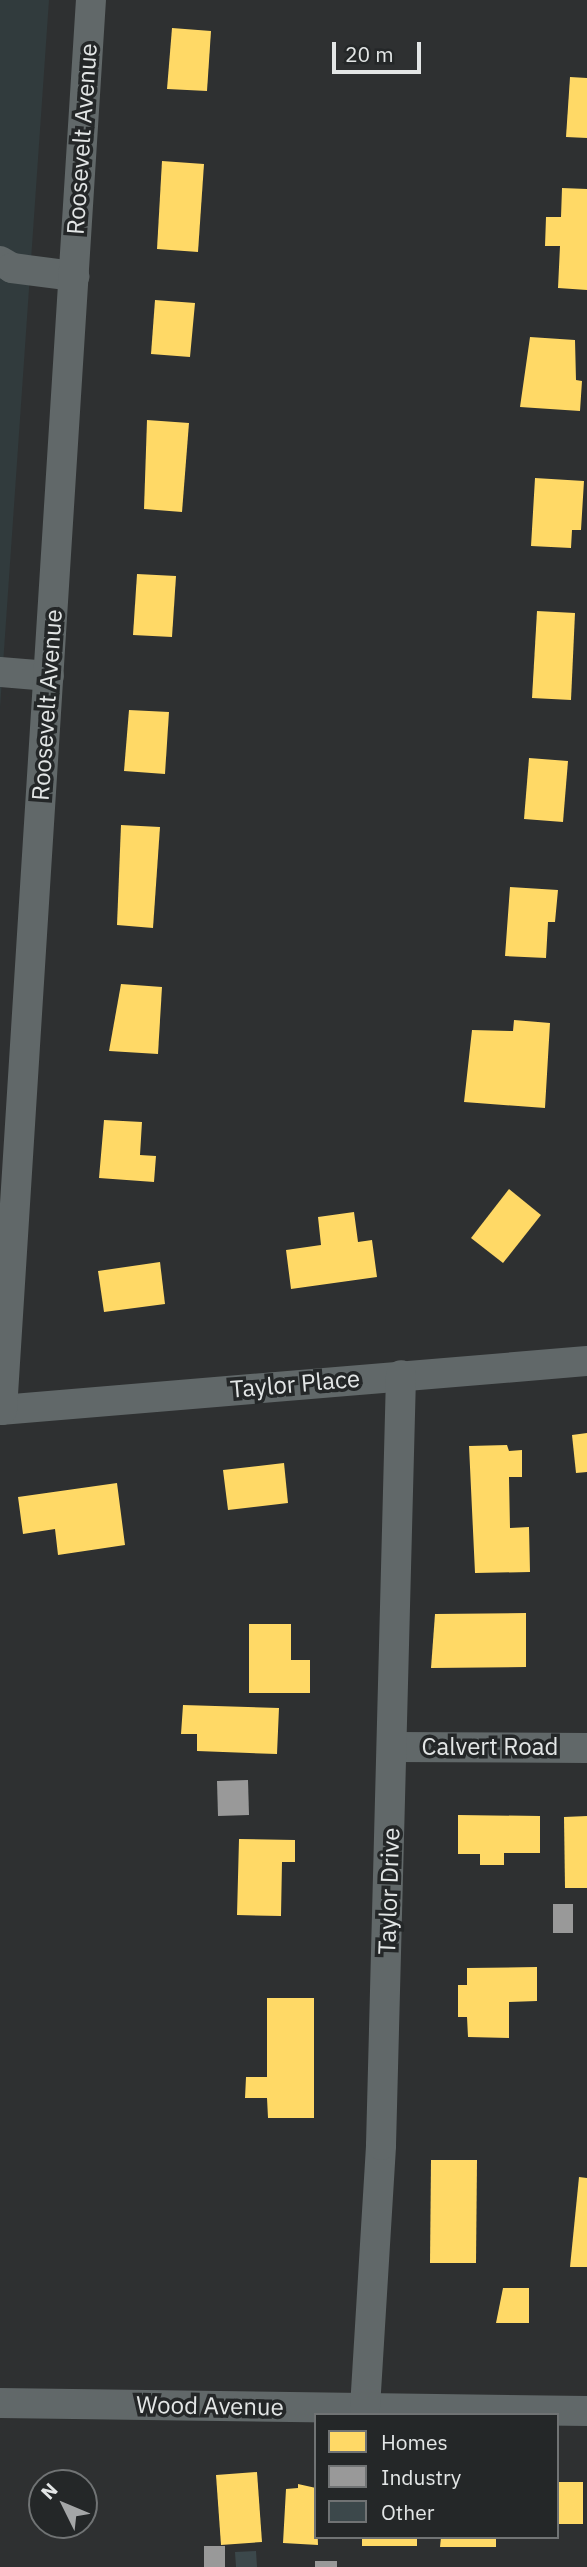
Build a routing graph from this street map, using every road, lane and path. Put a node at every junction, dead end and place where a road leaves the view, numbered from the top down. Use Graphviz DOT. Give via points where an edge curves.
graph roads {
  1 [pos="91,0"];
  2 [pos="0,261"];
  3 [pos="74,276"];
  4 [pos="0,672"];
  5 [pos="49,676"];
  6 [pos="587,1361"];
  7 [pos="401,1375"];
  8 [pos="1,1410"];
  9 [pos="394,1748"];
  10 [pos="587,1748"];
  11 [pos="0,2403"];
  12 [pos="365,2408"];
  13 [pos="587,2411"];
  1 -- 3 [label="street, Roosevelt Avenue"];
  2 -- 3 [label="street" via="12,268"];
  3 -- 5 [label="street, Roosevelt Avenue"];
  4 -- 5 [label="street"];
  5 -- 8 [label="street, Roosevelt Avenue"];
  6 -- 7 [label="street, Taylor Place"];
  7 -- 8 [label="street, Taylor Place"];
  7 -- 9 [label="street, Taylor Drive"];
  9 -- 10 [label="street, Calvert Road"];
  9 -- 12 [label="street, Taylor Drive" via="382,2145"];
  11 -- 12 [label="street, Wood Avenue"];
  12 -- 13 [label="street, Wood Avenue"];
}
